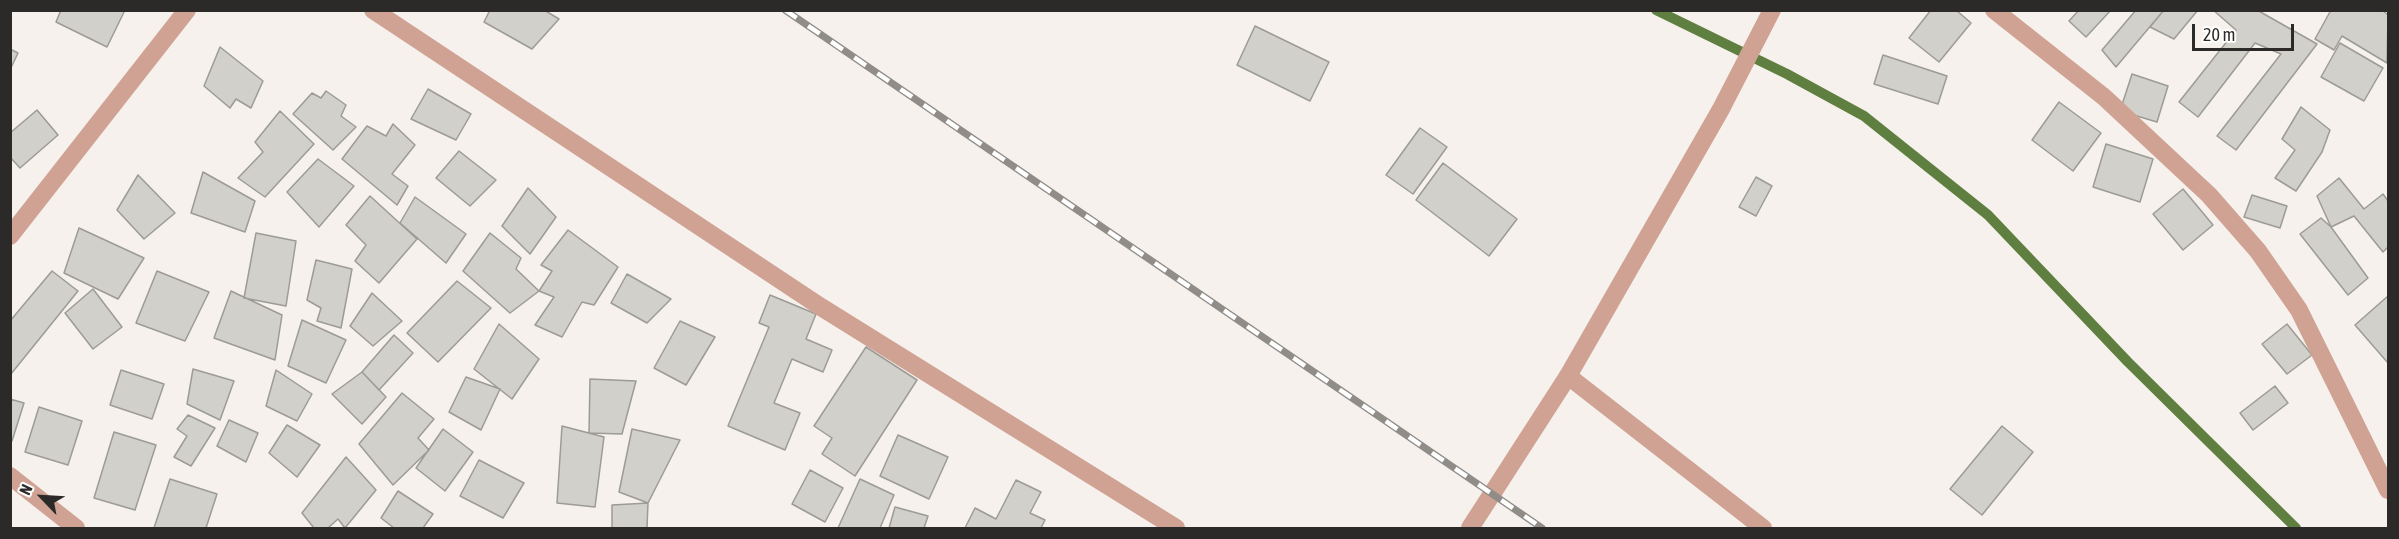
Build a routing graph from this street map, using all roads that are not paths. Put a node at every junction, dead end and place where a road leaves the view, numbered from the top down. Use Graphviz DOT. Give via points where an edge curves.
graph roads {
  1 [pos="187,10"];
  2 [pos="373,10"];
  3 [pos="1994,10"];
  4 [pos="1769,15"];
  5 [pos="10,236"];
  6 [pos="1568,376"];
  7 [pos="10,476"];
  8 [pos="2388,490"];
  9 [pos="76,528"];
  10 [pos="1176,528"];
  11 [pos="1470,528"];
  12 [pos="1763,528"];
  1 -- 5 [label="street"];
  2 -- 10 [label="street" via="821,307"];
  3 -- 8 [label="street" via="2104,97 2209,195 2258,251 2299,310"];
  4 -- 6 [label="street" via="1721,109"];
  6 -- 11 [label="street"];
  6 -- 12 [label="street"];
  7 -- 9 [label="street"];
}
